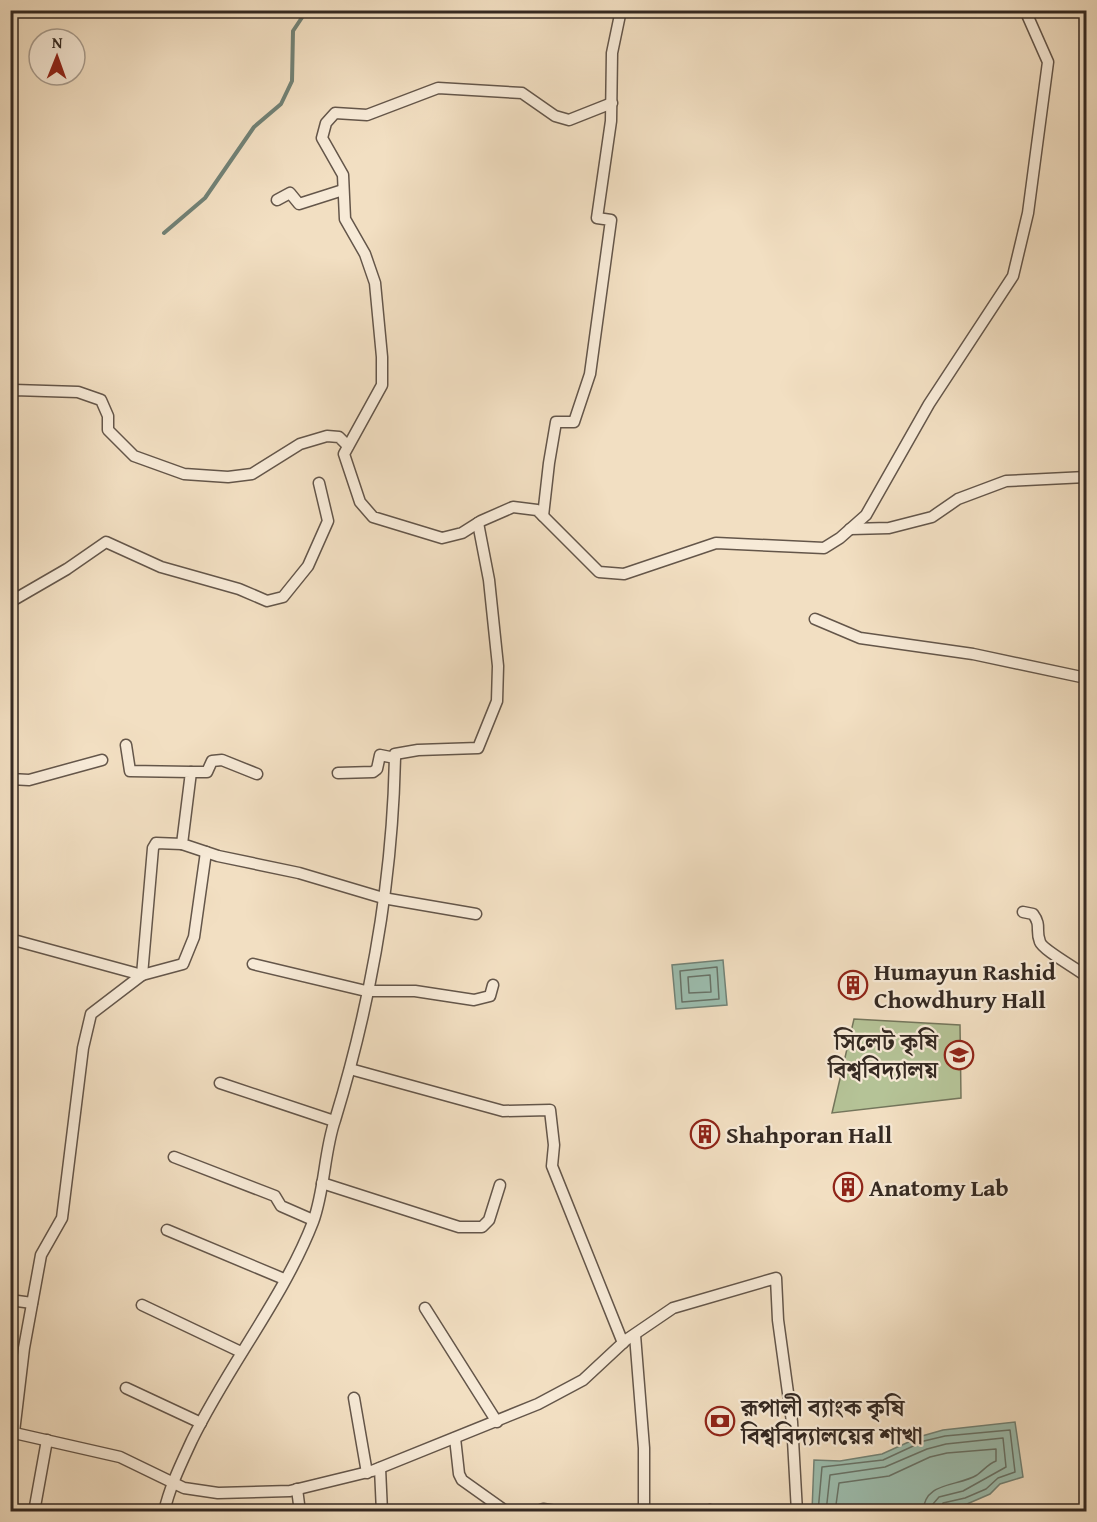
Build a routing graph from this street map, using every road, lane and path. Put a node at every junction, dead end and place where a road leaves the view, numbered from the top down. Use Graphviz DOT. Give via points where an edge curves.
graph roads {
  1 [pos="621,10"];
  2 [pos="1025,10"];
  3 [pos="612,103"];
  4 [pos="343,190"];
  5 [pos="277,200"];
  6 [pos="10,393"];
  7 [pos="348,446"];
  8 [pos="1086,477"];
  9 [pos="319,483"];
  10 [pos="543,516"];
  11 [pos="478,523"];
  12 [pos="850,529"];
  13 [pos="10,602"];
  14 [pos="816,619"];
  15 [pos="1086,678"];
  16 [pos="126,745"];
  17 [pos="395,758"];
  18 [pos="102,760"];
  19 [pos="191,772"];
  20 [pos="338,773"];
  21 [pos="257,774"];
  22 [pos="10,779"];
  23 [pos="182,844"];
  24 [pos="206,852"];
  25 [pos="383,898"];
  26 [pos="1023,912"];
  27 [pos="476,914"];
  28 [pos="10,939"];
  29 [pos="253,964"];
  30 [pos="142,975"];
  31 [pos="1086,976"];
  32 [pos="493,985"];
  33 [pos="366,991"];
  34 [pos="350,1069"];
  35 [pos="220,1083"];
  36 [pos="334,1121"];
  37 [pos="174,1157"];
  38 [pos="322,1183"];
  39 [pos="500,1185"];
  40 [pos="313,1220"];
  41 [pos="167,1230"];
  42 [pos="284,1279"];
  43 [pos="10,1299"];
  44 [pos="32,1303"];
  45 [pos="142,1305"];
  46 [pos="425,1308"];
  47 [pos="634,1335"];
  48 [pos="623,1343"];
  49 [pos="241,1352"];
  50 [pos="126,1388"];
  51 [pos="354,1398"];
  52 [pos="497,1422"];
  53 [pos="201,1423"];
  54 [pos="12,1432"];
  55 [pos="455,1438"];
  56 [pos="47,1440"];
  57 [pos="380,1468"];
  58 [pos="367,1473"];
  59 [pos="172,1482"];
  60 [pos="297,1489"];
  61 [pos="34,1512"];
  62 [pos="164,1512"];
  63 [pos="300,1512"];
  64 [pos="382,1512"];
  65 [pos="507,1512"];
  66 [pos="535,1512"];
  67 [pos="563,1512"];
  68 [pos="644,1512"];
  69 [pos="797,1512"];
  1 -- 3 [label="street" via="612,53"];
  2 -- 12 [label="street" via="1048,62 1028,213 1013,276 929,404 866,514"];
  3 -- 4 [label="street" via="569,120 555,116 522,93 438,88 367,115 335,113 326,123 322,138 343,175"];
  3 -- 10 [label="street" via="597,218 611,220 590,374 574,422 556,422"];
  4 -- 5 [label="street" via="299,204 290,193"];
  4 -- 7 [label="street" via="345,219 365,254 375,283 382,357 382,385"];
  6 -- 7 [label="street" via="78,392 101,400 108,416 108,430 134,456 184,474 252,474 300,444 327,436 339,437"];
  7 -- 11 [label="street" via="344,454 360,502 373,517 442,538 462,533"];
  8 -- 12 [label="street" via="1006,481 958,499 932,517 889,528"];
  9 -- 13 [label="street" via="328,521 308,566 283,597 267,601 161,567 106,542"];
  10 -- 11 [label="street" via="537,510 513,507"];
  10 -- 12 [label="street" via="598,573 611,575 637,571 716,543 824,548"];
  11 -- 17 [label="street" via="498,666 497,701 492,718 478,748 418,750 395,754"];
  14 -- 15 [label="street" via="860,638 973,654"];
  16 -- 19 [label="street" via="130,771"];
  17 -- 20 [label="street" via="380,755 373,772"];
  17 -- 25 [label="street" via="390,854"];
  18 -- 22 [label="street" via="29,780"];
  19 -- 21 [label="street" via="207,772 212,761 222,760"];
  19 -- 23 [label="street"];
  23 -- 24 [label="street"];
  23 -- 30 [label="street" via="156,843 153,848"];
  24 -- 25 [label="street" via="299,873"];
  24 -- 30 [label="street" via="194,937 183,964"];
  25 -- 27 [label="street"];
  25 -- 33 [label="street"];
  26 -- 31 [label="street" via="1033,914 1039,922 1039,940 1045,951 1061,957"];
  28 -- 30 [label="street"];
  29 -- 33 [label="street"];
  30 -- 44 [label="street" via="91,1014 83,1048 62,1218 41,1256"];
  32 -- 33 [label="street" via="490,996 474,1000 415,991"];
  33 -- 34 [label="street"];
  34 -- 36 [label="street"];
  34 -- 48 [label="street" via="503,1111 550,1110 552,1166"];
  35 -- 36 [label="street"];
  36 -- 38 [label="street"];
  37 -- 40 [label="street" via="275,1196 281,1206"];
  38 -- 39 [label="street" via="459,1227 482,1227 489,1220"];
  38 -- 40 [label="street"];
  40 -- 42 [label="street"];
  41 -- 42 [label="street"];
  42 -- 49 [label="street"];
  43 -- 44 [label="street"];
  44 -- 54 [label="street"];
  45 -- 49 [label="street"];
  46 -- 52 [label="street"];
  47 -- 48 [label="street"];
  47 -- 68 [label="street" via="644,1448"];
  47 -- 69 [label="street" via="673,1308 776,1278 792,1422"];
  48 -- 52 [label="street" via="583,1380"];
  49 -- 53 [label="street"];
  50 -- 53 [label="street"];
  51 -- 58 [label="street"];
  52 -- 55 [label="street"];
  53 -- 59 [label="street"];
  54 -- 56 [label="street"];
  55 -- 57 [label="street"];
  55 -- 65 [label="street" via="462,1480"];
  56 -- 59 [label="street" via="120,1457"];
  56 -- 61 [label="street"];
  57 -- 58 [label="street"];
  57 -- 64 [label="street"];
  58 -- 60 [label="street"];
  59 -- 60 [label="street" via="184,1488 218,1493"];
  59 -- 62 [label="street"];
  60 -- 63 [label="street"];
  66 -- 67 [label="street"];
}
